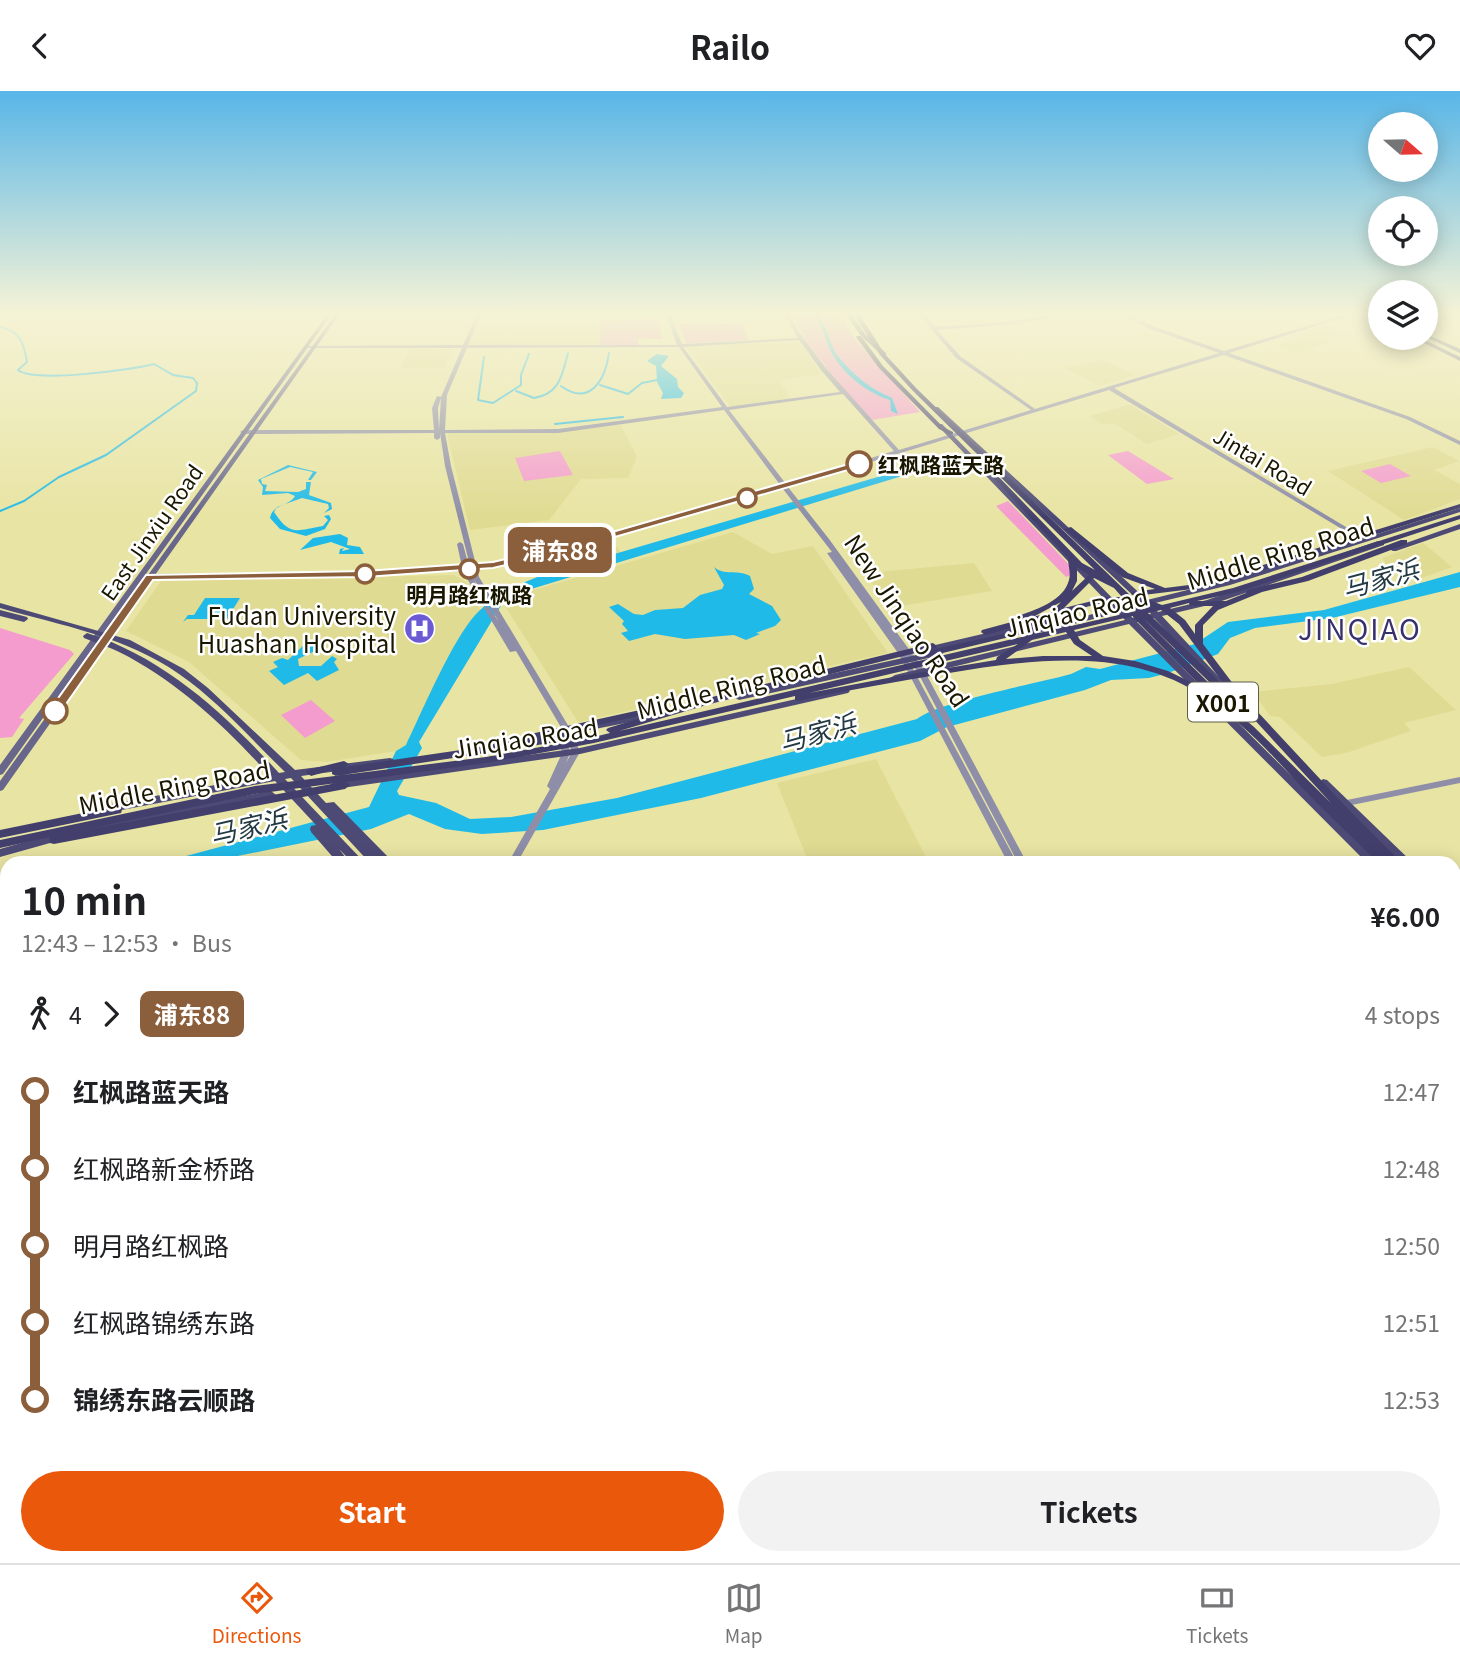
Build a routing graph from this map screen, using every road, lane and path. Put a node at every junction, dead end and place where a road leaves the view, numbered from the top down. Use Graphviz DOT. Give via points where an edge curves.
graph roads {
  1 [pos="280,381"];
  2 [pos="290,381"];
  3 [pos="444,381"];
  4 [pos="703,381"];
  5 [pos="832,381"];
  6 [pos="895,381"];
  7 [pos="902,381"];
  8 [pos="903,381"];
  9 [pos="908,381"];
  10 [pos="911,381"];
  11 [pos="992,381"];
  12 [pos="1129,381"];
  13 [pos="1133,381"];
  14 [pos="1301,381"];
  15 [pos="1110,388"];
  16 [pos="842,393"];
  17 [pos="1033,409"];
  18 [pos="725,410"];
  19 [pos="439,431"];
  20 [pos="243,432"];
  21 [pos="253,432"];
  22 [pos="955,433"];
  23 [pos="1460,443"];
  24 [pos="898,451"];
  25 [pos="990,466"];
  26 [pos="781,487"];
  27 [pos="1460,508"];
  28 [pos="1460,517"];
  29 [pos="1411,521"];
  30 [pos="1460,525"];
  31 [pos="1402,528"];
  32 [pos="1351,532"];
  33 [pos="1366,537"];
  34 [pos="1396,538"];
  35 [pos="1090,547"];
  36 [pos="1065,551"];
  37 [pos="1293,566"];
  38 [pos="469,568"];
  39 [pos="1310,568"];
  40 [pos="148,576"];
  41 [pos="1179,590"];
  42 [pos="1214,597"];
  43 [pos="0,605"];
  44 [pos="1150,609"];
  45 [pos="0,613"];
  46 [pos="1126,614"];
  47 [pos="1066,621"];
  48 [pos="972,636"];
  49 [pos="103,637"];
  50 [pos="1201,646"];
  51 [pos="948,648"];
  52 [pos="1107,659"];
  53 [pos="875,662"];
  54 [pos="913,664"];
  55 [pos="973,666"];
  56 [pos="708,701"];
  57 [pos="611,730"];
  58 [pos="949,732"];
  59 [pos="565,733"];
  60 [pos="571,753"];
  61 [pos="504,757"];
  62 [pos="380,761"];
  63 [pos="486,761"];
  64 [pos="0,772"];
  65 [pos="293,774"];
  66 [pos="278,778"];
  67 [pos="1302,780"];
  68 [pos="1460,780"];
  69 [pos="0,788"];
  70 [pos="307,789"];
  71 [pos="289,792"];
  72 [pos="318,801"];
  73 [pos="1318,808"];
  74 [pos="1345,808"];
  75 [pos="305,815"];
  76 [pos="0,832"];
  77 [pos="54,840"];
  78 [pos="0,844"];
  79 [pos="516,850"];
  80 [pos="0,853"];
  81 [pos="352,856"];
  82 [pos="353,856"];
  83 [pos="354,856"];
  84 [pos="378,856"];
  85 [pos="511,856"];
  86 [pos="514,856"];
  87 [pos="1010,856"];
  88 [pos="1019,856"];
  89 [pos="1367,856"];
  90 [pos="1377,856"];
  91 [pos="1390,856"];
  92 [pos="1400,856"];
  1 -- 20 [label="main road, East Jinxiu Road"];
  2 -- 21 [label="main road, East Jinxiu Road"];
  3 -- 19 [label="street" via="436,408"];
  4 -- 18 [label="street, New Jinqiao Road"];
  5 -- 16 [label="street"];
  6 -- 22 [label="highway" via="941,428"];
  7 -- 22 [label="highway, X001"];
  8 -- 22 [label="main road, X001"];
  9 -- 22 [label="main road, X001"];
  10 -- 22 [label="highway" via="949,418"];
  11 -- 17 [label="street"];
  12 -- 17 [label="street"];
  13 -- 15 [label="street"];
  14 -- 23 [label="street" via="1408,418"];
  15 -- 22 [label="street"];
  15 -- 32 [label="street, Jintai Road"];
  16 -- 18 [label="street"];
  16 -- 24 [label="street"];
  17 -- 22 [label="street"];
  18 -- 19 [label="street" via="558,431"];
  18 -- 26 [label="street, New Jinqiao Road"];
  19 -- 21 [label="street"];
  19 -- 38 [label="street"];
  20 -- 21 [label="street"];
  20 -- 40 [label="main road, East Jinxiu Road"];
  21 -- 40 [label="main road, East Jinxiu Road"];
  22 -- 24 [label="street"];
  22 -- 25 [label="highway, X001"];
  22 -- 44 [label="main road, X001" via="980,449"];
  22 -- 46 [label="main road, X001" via="968,453 1067,559"];
  24 -- 26 [label="street"];
  25 -- 35 [label="highway"];
  25 -- 36 [label="highway"];
  25 -- 67 [label="highway, X001"];
  25 -- 74 [label="highway, X001"];
  26 -- 38 [label="street" via="537,554"];
  26 -- 54 [label="street, New Jinqiao Road"];
  27 -- 29 [label="main road, Jinqiao Road"];
  27 -- 31 [label="main road, Jinqiao Road"];
  27 -- 37 [label="highway, Middle Ring Road"];
  28 -- 34 [label="highway, Middle Ring Road"];
  28 -- 39 [label="main road, Jinqiao Road"];
  29 -- 31 [label="main road"];
  29 -- 33 [label="main road, Jinqiao Road"];
  29 -- 37 [label="highway"];
  29 -- 41 [label="highway"];
  30 -- 42 [label="highway" via="1304,579"];
  31 -- 33 [label="main road, Jinqiao Road"];
  32 -- 33 [label="main road"];
  33 -- 39 [label="main road" via="1362,547"];
  33 -- 42 [label="main road, Jinqiao Road"];
  34 -- 42 [label="highway, Middle Ring Road"];
  34 -- 42 [label="highway" via="1356,558"];
  35 -- 41 [label="highway" via="1140,583"];
  35 -- 55 [label="highway" via="1098,567 1086,585 1013,652"];
  36 -- 42 [label="highway" via="1089,573 1124,590 1185,604"];
  36 -- 48 [label="highway" via="1074,580 1060,598 1032,614"];
  37 -- 51 [label="highway, Middle Ring Road" via="1177,599"];
  38 -- 40 [label="street"];
  38 -- 59 [label="street"];
  39 -- 42 [label="main road, Jinqiao Road"];
  40 -- 49 [label="main road, East Jinxiu Road"];
  41 -- 52 [label="highway" via="1095,596 1071,607 1066,622 1069,632 1085,648"];
  42 -- 44 [label="main road, Jinqiao Road"];
  42 -- 44 [label="main road, Jinqiao Road"];
  42 -- 50 [label="highway" via="1197,632"];
  42 -- 61 [label="highway, Middle Ring Road"];
  43 -- 49 [label="main road"];
  44 -- 46 [label="main road, Jinqiao Road"];
  44 -- 46 [label="main road, Jinqiao Road"];
  44 -- 74 [label="main road, X001"];
  45 -- 49 [label="main road"];
  46 -- 47 [label="main road, Jinqiao Road"];
  46 -- 54 [label="main road, Jinqiao Road" via="1068,634"];
  46 -- 73 [label="main road, X001"];
  47 -- 54 [label="main road, Jinqiao Road" via="1046,622"];
  47 -- 54 [label="main road, Jinqiao Road" via="980,643 969,652"];
  48 -- 50 [label="highway" via="1097,601 1130,598 1166,609"];
  48 -- 53 [label="highway"];
  49 -- 64 [label="main road, East Jinxiu Road"];
  49 -- 65 [label="main road" via="155,655 194,680"];
  49 -- 66 [label="main road" via="180,682"];
  49 -- 69 [label="main road, East Jinxiu Road"];
  50 -- 74 [label="highway" via="1237,695"];
  51 -- 53 [label="highway"];
  51 -- 57 [label="highway, Middle Ring Road"];
  52 -- 55 [label="highway" via="1042,656"];
  52 -- 67 [label="highway" via="1161,672 1196,687"];
  53 -- 56 [label="highway"];
  54 -- 58 [label="street, New Jinqiao Road" via="931,709"];
  54 -- 58 [label="street, New Jinqiao Road" via="941,706"];
  54 -- 59 [label="main road, Jinqiao Road"];
  54 -- 60 [label="main road, Jinqiao Road" via="676,731"];
  55 -- 61 [label="highway" via="885,679 587,747"];
  56 -- 57 [label="highway"];
  56 -- 62 [label="highway"];
  57 -- 76 [label="highway, Middle Ring Road" via="210,792"];
  58 -- 87 [label="street, New Jinqiao Road"];
  58 -- 88 [label="street, New Jinqiao Road"];
  59 -- 60 [label="street"];
  59 -- 62 [label="main road, Jinqiao Road"];
  60 -- 70 [label="main road, Jinqiao Road"];
  60 -- 79 [label="street"];
  61 -- 63 [label="highway, Middle Ring Road"];
  62 -- 65 [label="main road, Jinqiao Road"];
  63 -- 77 [label="highway"];
  63 -- 78 [label="highway, Middle Ring Road" via="255,790"];
  65 -- 66 [label="main road, Jinqiao Road"];
  65 -- 70 [label="main road"];
  66 -- 71 [label="main road"];
  66 -- 76 [label="main road, Jinqiao Road"];
  67 -- 90 [label="highway, X001"];
  68 -- 74 [label="street"];
  70 -- 71 [label="main road, Jinqiao Road"];
  70 -- 72 [label="main road"];
  71 -- 75 [label="main road"];
  71 -- 77 [label="main road, Jinqiao Road" via="93,827"];
  72 -- 83 [label="main road"];
  72 -- 84 [label="main road" via="328,802"];
  73 -- 74 [label="street"];
  73 -- 89 [label="main road, X001"];
  74 -- 91 [label="highway, X001"];
  74 -- 92 [label="main road, X001"];
  75 -- 81 [label="main road" via="329,843"];
  75 -- 82 [label="main road"];
  77 -- 80 [label="main road, Jinqiao Road"];
  79 -- 85 [label="street"];
  79 -- 86 [label="street"];
}
